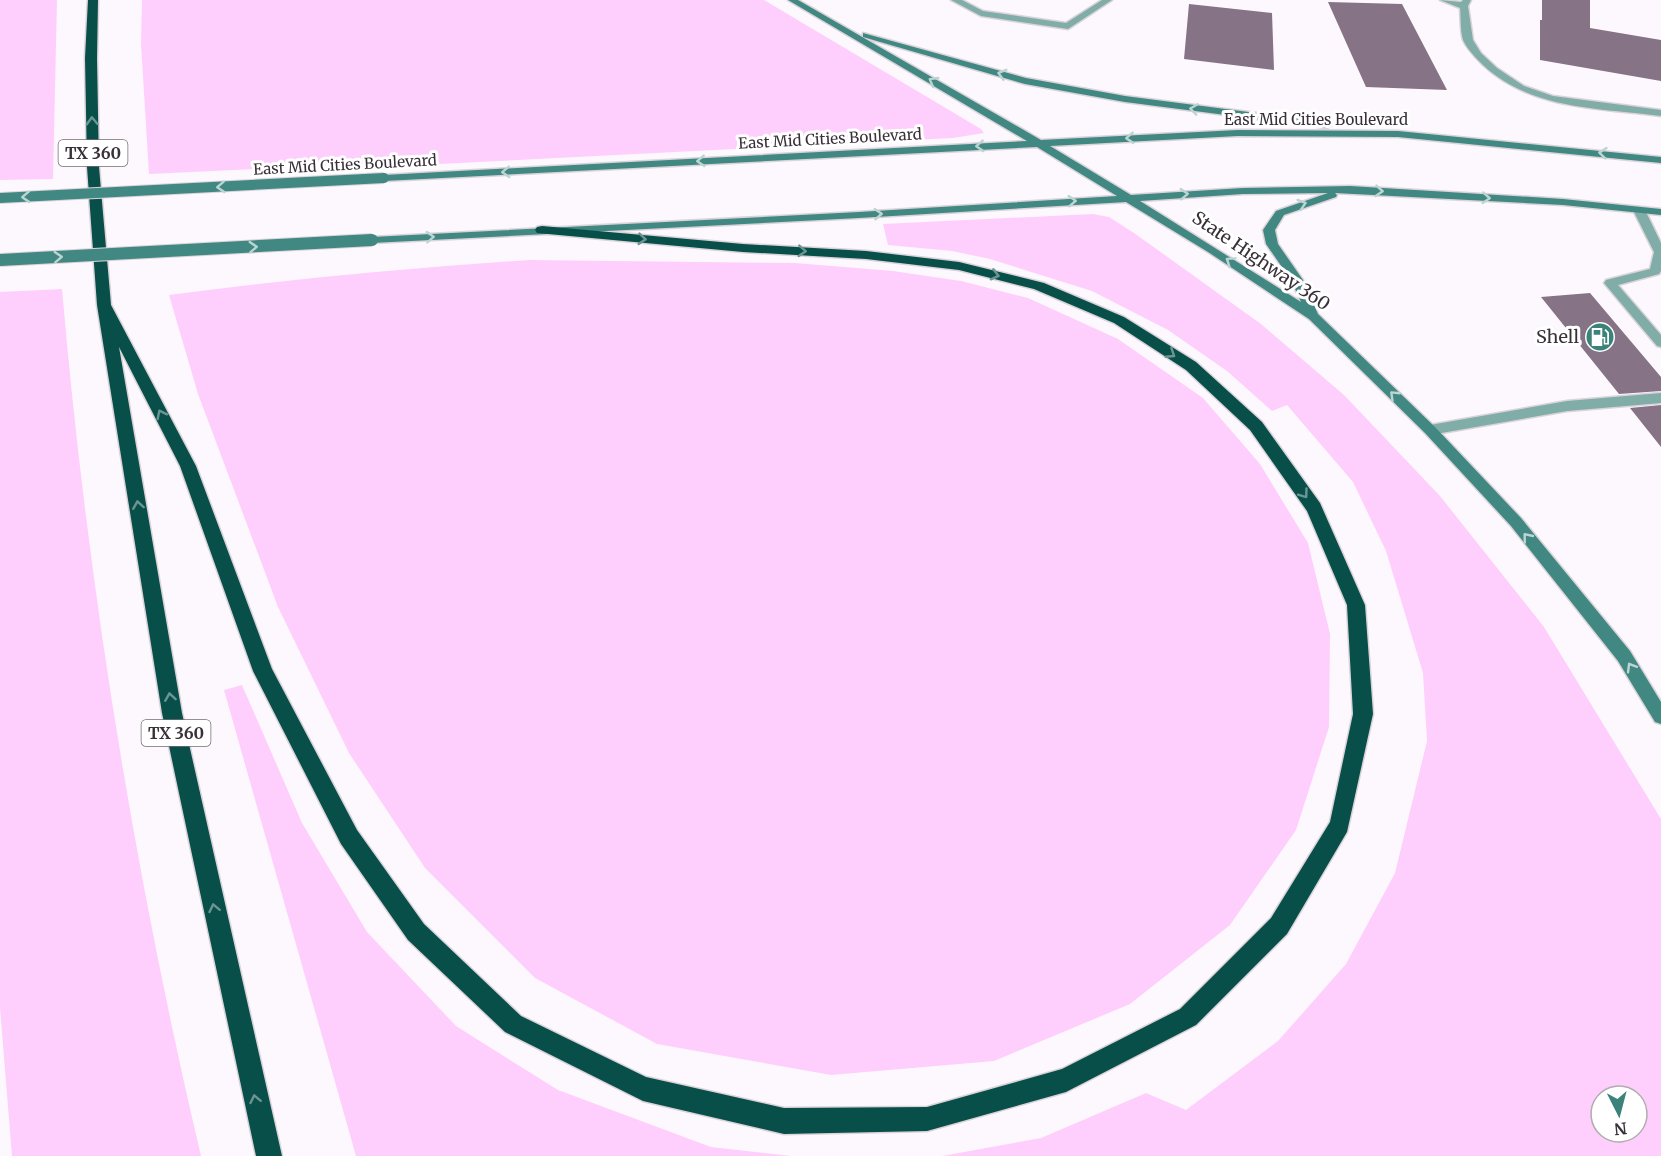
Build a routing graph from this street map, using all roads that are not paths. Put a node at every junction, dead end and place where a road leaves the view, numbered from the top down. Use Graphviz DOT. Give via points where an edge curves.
graph roads {
  1 [pos="93,0"];
  2 [pos="792,0"];
  3 [pos="955,0"];
  4 [pos="1108,0"];
  5 [pos="1444,0"];
  6 [pos="1466,3"];
  7 [pos="845,29"];
  8 [pos="1661,113"];
  9 [pos="1398,134"];
  10 [pos="1038,143"];
  11 [pos="1661,159"];
  12 [pos="1350,189"];
  13 [pos="0,198"];
  14 [pos="1126,198"];
  15 [pos="1639,210"];
  16 [pos="1661,212"];
  17 [pos="542,230"];
  18 [pos="0,260"];
  19 [pos="104,305"];
  20 [pos="1313,316"];
  21 [pos="1661,343"];
  22 [pos="1661,398"];
  23 [pos="1430,429"];
  24 [pos="1661,717"];
  25 [pos="269,1156"];
  19 -- 1 [label="highway, TX 360, one-way" via="93,167"];
  2 -- 7 [label="main road, State Highway 360"];
  3 -- 4 [label="lane" via="981,13 1068,26"];
  5 -- 6 [label="lane"];
  6 -- 8 [label="lane" via="1468,40 1494,70 1521,88 1551,99"];
  9 -- 7 [label="main road, one-way" via="1125,99 1024,81"];
  10 -- 7 [label="main road, State Highway 360, one-way"];
  9 -- 10 [label="main road, East Mid Cities Boulevard, one-way" via="1238,133"];
  11 -- 9 [label="main road, East Mid Cities Boulevard, one-way"];
  10 -- 13 [label="main road, East Mid Cities Boulevard, one-way, bridge"];
  10 -- 14 [label="main road, State Highway 360"];
  14 -- 12 [label="main road, one-way"];
  12 -- 15 [label="main road, one-way"];
  20 -- 12 [label="main road, one-way" via="1297,280 1272,244 1269,230 1280,213"];
  17 -- 14 [label="main road, one-way"];
  20 -- 14 [label="main road, State Highway 360, one-way"];
  15 -- 16 [label="main road"];
  15 -- 21 [label="lane" via="1660,252 1655,271 1610,283"];
  18 -- 17 [label="main road, one-way, bridge"];
  17 -- 19 [label="highway, one-way" via="866,255 958,266 1040,286 1119,320 1191,366 1256,426 1314,508 1356,605 1363,714 1340,825 1279,926 1188,1017 1066,1080 927,1119 784,1121 643,1089 513,1024 416,932 349,837 263,671 188,466"];
  25 -- 19 [label="highway, TX 360, one-way" via="172,713"];
  23 -- 20 [label="main road, State Highway 360, one-way"];
  22 -- 23 [label="lane" via="1567,406"];
  24 -- 23 [label="main road, State Highway 360, one-way" via="1617,646 1516,522"];
}
